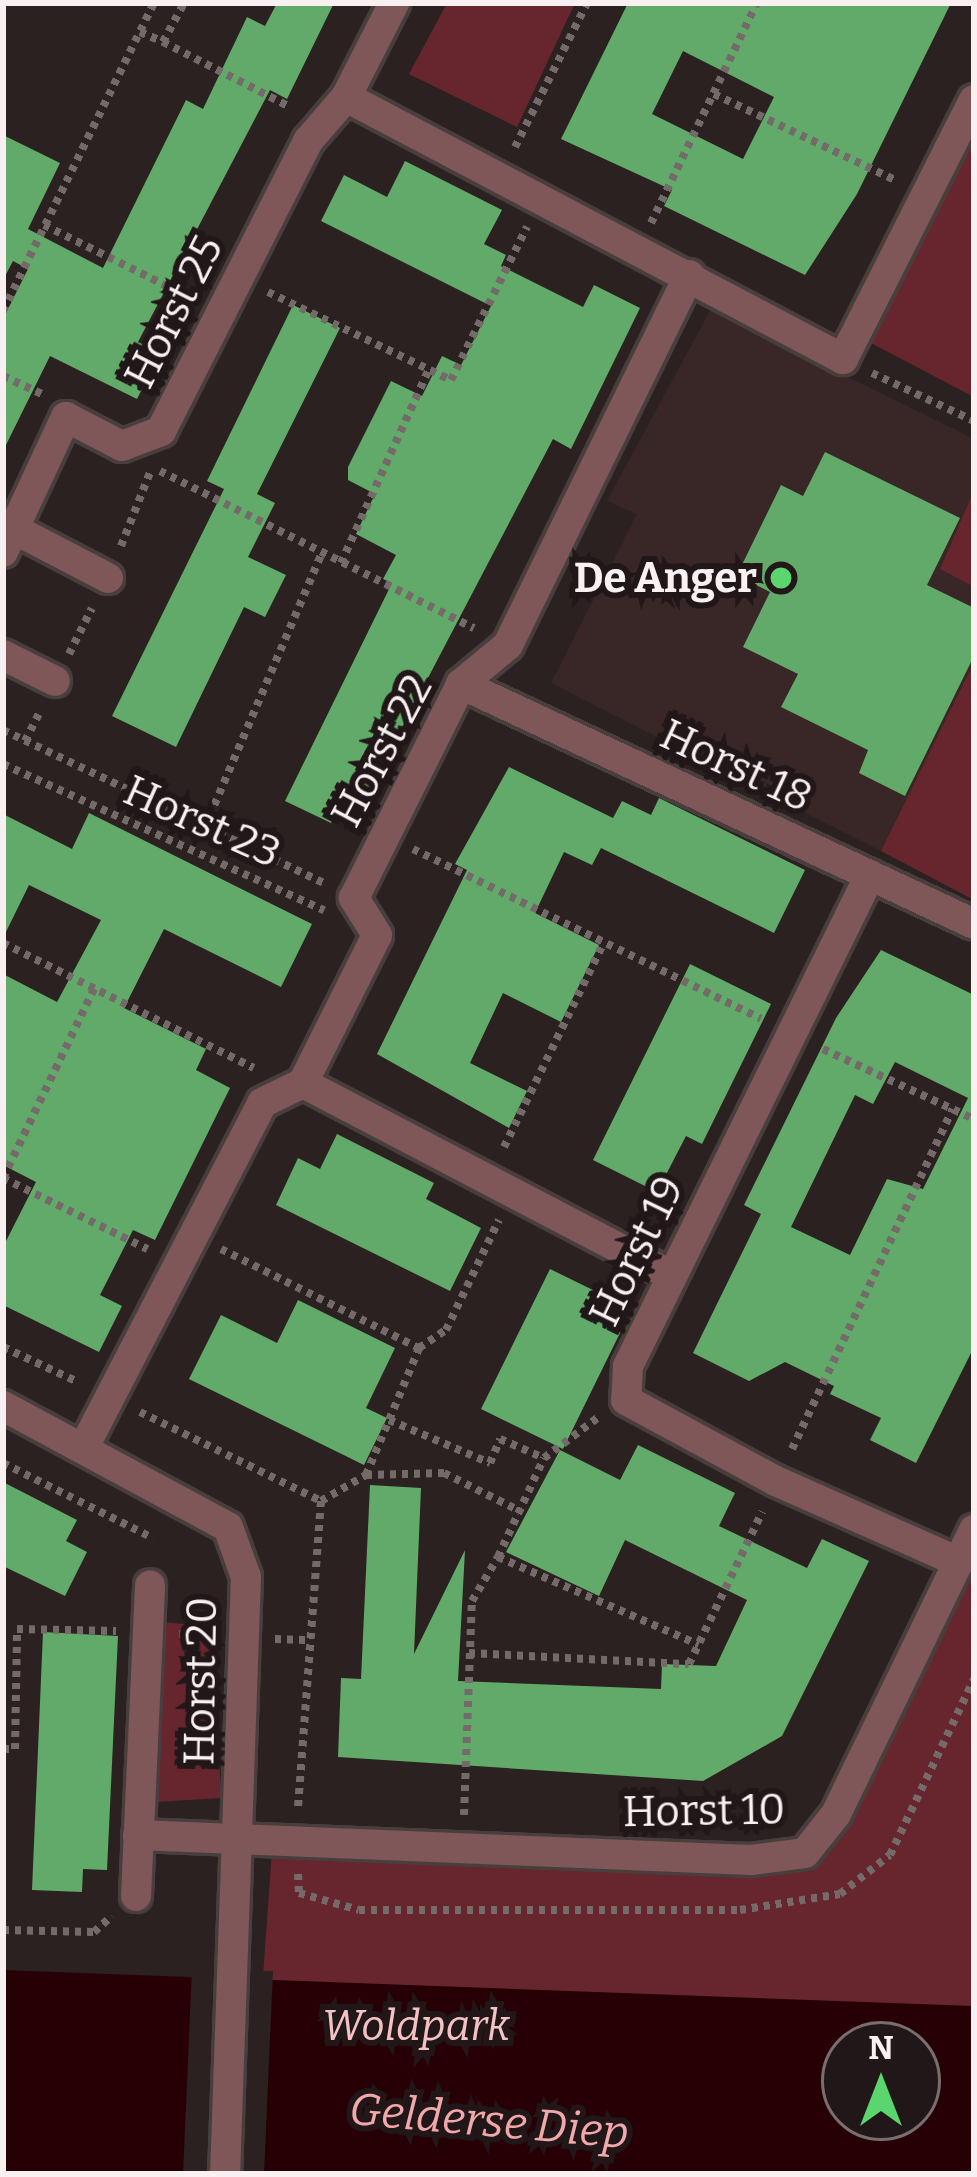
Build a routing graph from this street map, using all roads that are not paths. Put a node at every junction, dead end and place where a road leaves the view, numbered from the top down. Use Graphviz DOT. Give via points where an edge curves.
graph roads {
  1 [pos="394,3"];
  2 [pos="346,97"];
  3 [pos="974,100"];
  4 [pos="689,275"];
  5 [pos="8,541"];
  6 [pos="108,578"];
  7 [pos="3,655"];
  8 [pos="56,681"];
  9 [pos="461,684"];
  10 [pos="870,875"];
  11 [pos="974,924"];
  12 [pos="303,1083"];
  13 [pos="671,1275"];
  14 [pos="3,1406"];
  15 [pos="85,1445"];
  16 [pos="974,1531"];
  17 [pos="959,1562"];
  18 [pos="150,1585"];
  19 [pos="138,1835"];
  20 [pos="240,1841"];
  21 [pos="136,1896"];
  22 [pos="226,2174"];
  1 -- 2 [label="street, Horst 25"];
  2 -- 4 [label="street"];
  2 -- 5 [label="street, Horst 25" via="321,122 161,431 145,444 122,446 66,416"];
  3 -- 4 [label="street" via="843,359"];
  4 -- 9 [label="street, Horst 22" via="508,645"];
  5 -- 6 [label="street, Horst 25"];
  7 -- 8 [label="street"];
  9 -- 10 [label="street, Horst 18"];
  9 -- 12 [label="street, Horst 22" via="354,898 377,934"];
  10 -- 11 [label="street, Horst 18"];
  10 -- 13 [label="street, Horst 19"];
  12 -- 13 [label="street"];
  12 -- 15 [label="street" via="262,1103"];
  13 -- 17 [label="street, Horst 19" via="628,1366 626,1400 776,1481"];
  14 -- 15 [label="street, Horst 20"];
  15 -- 20 [label="street, Horst 20" via="228,1527 246,1577"];
  16 -- 17 [label="street, Horst 10"];
  17 -- 20 [label="street, Horst 10" via="836,1814 805,1853"];
  18 -- 19 [label="street, Horst 20"];
  19 -- 20 [label="street"];
  19 -- 21 [label="street, Horst 20"];
  20 -- 22 [label="street, Horst 20"];
}
